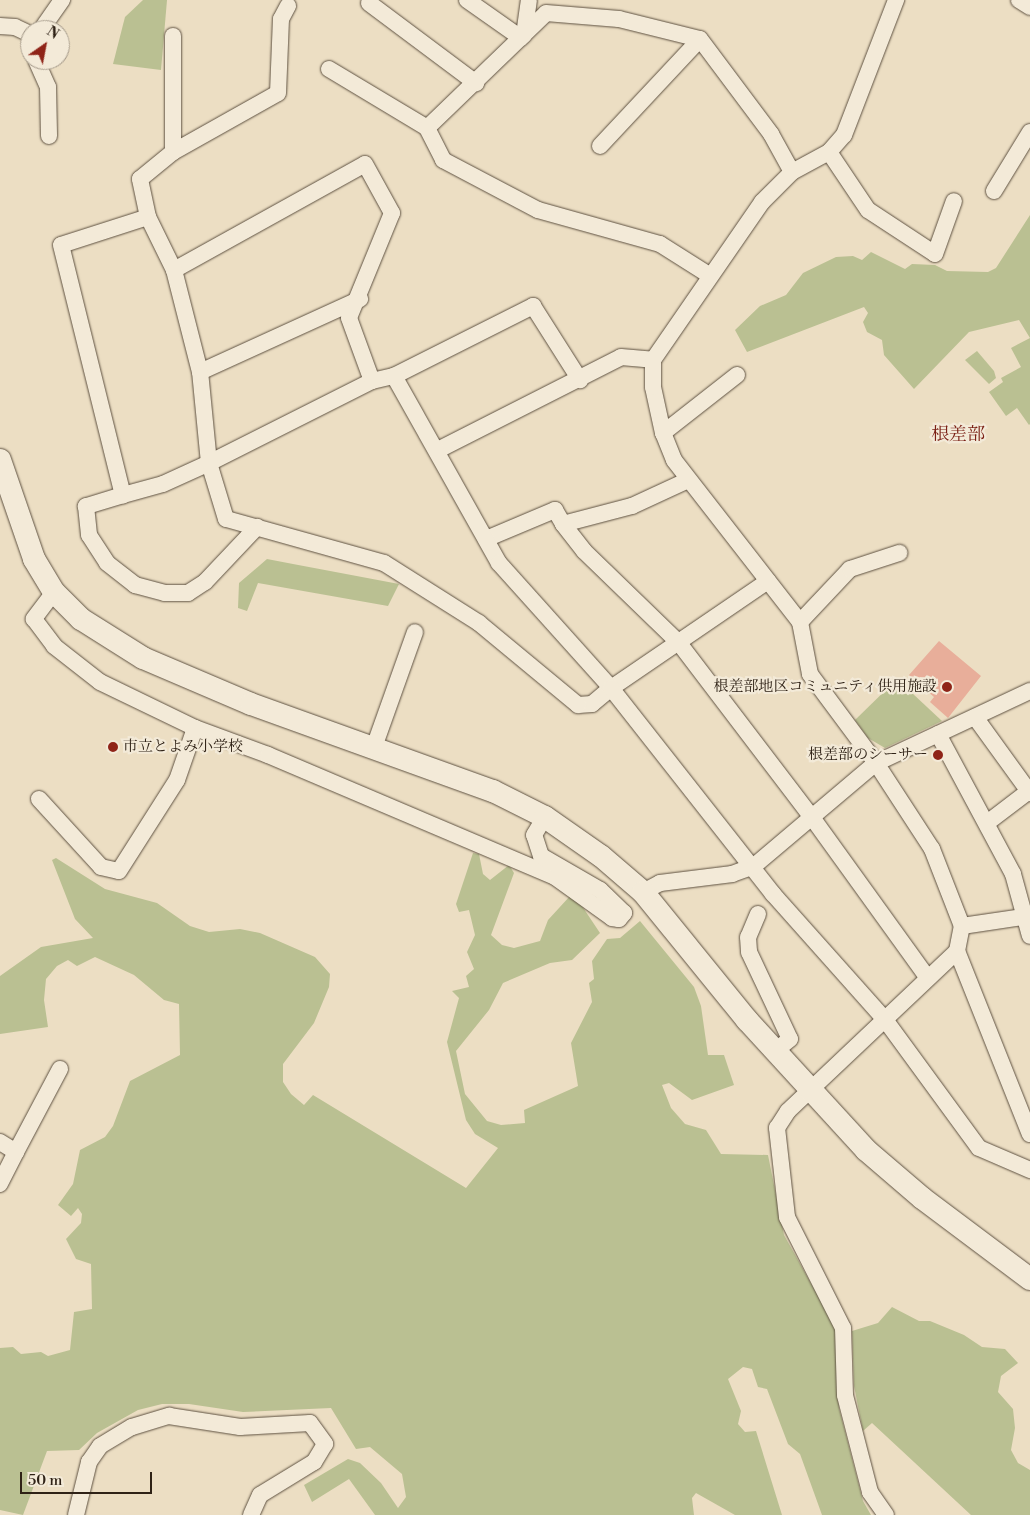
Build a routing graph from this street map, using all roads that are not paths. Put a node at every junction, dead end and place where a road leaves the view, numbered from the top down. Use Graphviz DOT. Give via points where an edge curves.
graph roads {
  1 [pos="62,0"];
  2 [pos="467,0"];
  3 [pos="529,0"];
  4 [pos="896,0"];
  5 [pos="1019,0"];
  6 [pos="369,3"];
  7 [pos="288,6"];
  8 [pos="1030,7"];
  9 [pos="48,20"];
  10 [pos="0,26"];
  11 [pos="20,29"];
  12 [pos="173,36"];
  13 [pos="522,37"];
  14 [pos="700,39"];
  15 [pos="329,69"];
  16 [pos="40,70"];
  17 [pos="476,83"];
  18 [pos="427,128"];
  19 [pos="1030,132"];
  20 [pos="49,136"];
  21 [pos="600,146"];
  22 [pos="173,152"];
  23 [pos="829,152"];
  24 [pos="792,172"];
  25 [pos="994,191"];
  26 [pos="954,201"];
  27 [pos="148,218"];
  28 [pos="174,270"];
  29 [pos="709,275"];
  30 [pos="360,299"];
  31 [pos="654,360"];
  32 [pos="200,372"];
  33 [pos="737,375"];
  34 [pos="394,376"];
  35 [pos="580,380"];
  36 [pos="372,381"];
  37 [pos="663,433"];
  38 [pos="438,450"];
  39 [pos="0,460"];
  40 [pos="209,463"];
  41 [pos="688,480"];
  42 [pos="123,495"];
  43 [pos="563,524"];
  44 [pos="257,527"];
  45 [pos="486,539"];
  46 [pos="899,553"];
  47 [pos="768,582"];
  48 [pos="54,592"];
  49 [pos="800,622"];
  50 [pos="415,632"];
  51 [pos="679,644"];
  52 [pos="611,688"];
  53 [pos="1030,691"];
  54 [pos="975,717"];
  55 [pos="195,728"];
  56 [pos="938,734"];
  57 [pos="372,750"];
  58 [pos="876,763"];
  59 [pos="1029,792"];
  60 [pos="39,799"];
  61 [pos="811,816"];
  62 [pos="544,818"];
  63 [pos="987,823"];
  64 [pos="754,866"];
  65 [pos="643,892"];
  66 [pos="758,914"];
  67 [pos="1028,916"];
  68 [pos="962,926"];
  69 [pos="1030,936"];
  70 [pos="957,951"];
  71 [pos="927,977"];
  72 [pos="886,1021"];
  73 [pos="774,1052"];
  74 [pos="60,1069"];
  75 [pos="810,1092"];
  76 [pos="1030,1134"];
  77 [pos="0,1142"];
  78 [pos="16,1152"];
  79 [pos="1030,1170"];
  80 [pos="0,1184"];
  81 [pos="1030,1280"];
  82 [pos="76,1515"];
  83 [pos="251,1515"];
  84 [pos="886,1515"];
  1 -- 9 [label="street"];
  2 -- 13 [label="street"];
  3 -- 13 [label="street"];
  4 -- 23 [label="street" via="853,116 844,135"];
  5 -- 8 [label="street"];
  6 -- 17 [label="street"];
  7 -- 22 [label="street" via="281,19 278,93"];
  10 -- 11 [label="street"];
  12 -- 22 [label="street"];
  13 -- 14 [label="street" via="546,13 619,19"];
  13 -- 17 [label="street"];
  14 -- 21 [label="street"];
  14 -- 24 [label="street" via="771,134"];
  15 -- 18 [label="street"];
  16 -- 20 [label="street" via="48,87"];
  17 -- 18 [label="street"];
  18 -- 29 [label="street" via="443,160 538,210 660,244"];
  19 -- 25 [label="street"];
  22 -- 27 [label="street" via="140,179"];
  23 -- 24 [label="street"];
  23 -- 26 [label="street" via="868,210 936,254"];
  24 -- 29 [label="street" via="762,202"];
  27 -- 28 [label="street"];
  27 -- 42 [label="street" via="61,245"];
  28 -- 30 [label="street" via="365,164 392,213"];
  28 -- 32 [label="street"];
  29 -- 31 [label="street"];
  30 -- 32 [label="street"];
  30 -- 36 [label="street" via="349,318"];
  31 -- 35 [label="street" via="621,357"];
  31 -- 37 [label="street" via="653,387"];
  32 -- 40 [label="street"];
  33 -- 37 [label="street"];
  34 -- 35 [label="street" via="533,306"];
  34 -- 36 [label="street"];
  34 -- 38 [label="street"];
  35 -- 38 [label="street"];
  36 -- 40 [label="street"];
  37 -- 41 [label="street" via="674,460"];
  38 -- 45 [label="street"];
  39 -- 48 [label="street" via="25,541"];
  40 -- 42 [label="street" via="163,484"];
  40 -- 44 [label="street" via="226,519"];
  41 -- 43 [label="street" via="632,506"];
  41 -- 47 [label="street"];
  42 -- 44 [label="street" via="86,506 89,535 107,563 135,585 165,593 188,594 205,582"];
  43 -- 45 [label="street" via="555,510"];
  43 -- 51 [label="street" via="584,551"];
  44 -- 52 [label="street" via="384,563 479,623 578,705 592,704"];
  45 -- 52 [label="street" via="499,563"];
  46 -- 49 [label="street" via="850,569"];
  47 -- 49 [label="street"];
  47 -- 51 [label="street"];
  48 -- 55 [label="street" via="34,618 54,646 100,682"];
  48 -- 57 [label="street" via="95,630 143,658"];
  49 -- 58 [label="street" via="810,674"];
  50 -- 57 [label="street"];
  51 -- 52 [label="street"];
  51 -- 61 [label="street"];
  52 -- 64 [label="street"];
  53 -- 54 [label="street"];
  54 -- 56 [label="street"];
  54 -- 59 [label="street"];
  55 -- 60 [label="street" via="177,780 119,871 101,867"];
  55 -- 62 [label="street" via="268,755 546,873 585,896 612,918 619,919 624,913 600,890 540,856 534,835"];
  56 -- 58 [label="street"];
  56 -- 63 [label="street"];
  57 -- 62 [label="street" via="493,791"];
  58 -- 61 [label="street"];
  58 -- 68 [label="street" via="932,849"];
  59 -- 63 [label="street"];
  61 -- 64 [label="street"];
  61 -- 71 [label="street"];
  62 -- 65 [label="street" via="601,856"];
  63 -- 67 [label="street" via="1013,874"];
  64 -- 65 [label="street" via="732,874 660,883"];
  64 -- 72 [label="street" via="774,894"];
  65 -- 73 [label="street"];
  66 -- 73 [label="street" via="748,937 749,952 790,1039"];
  67 -- 68 [label="street"];
  67 -- 69 [label="street"];
  68 -- 70 [label="street"];
  70 -- 71 [label="street"];
  70 -- 76 [label="street"];
  71 -- 72 [label="street"];
  72 -- 75 [label="street"];
  72 -- 79 [label="street" via="979,1148"];
  73 -- 75 [label="street"];
  74 -- 78 [label="street"];
  75 -- 81 [label="street" via="866,1150 922,1198"];
  75 -- 84 [label="street" via="788,1111 777,1128 787,1217 843,1328 846,1395 870,1492"];
  77 -- 78 [label="street"];
  78 -- 80 [label="street"];
  82 -- 83 [label="street" via="89,1462 100,1446 132,1427 169,1416 240,1427 310,1423 326,1444 314,1462 260,1495"];
}
